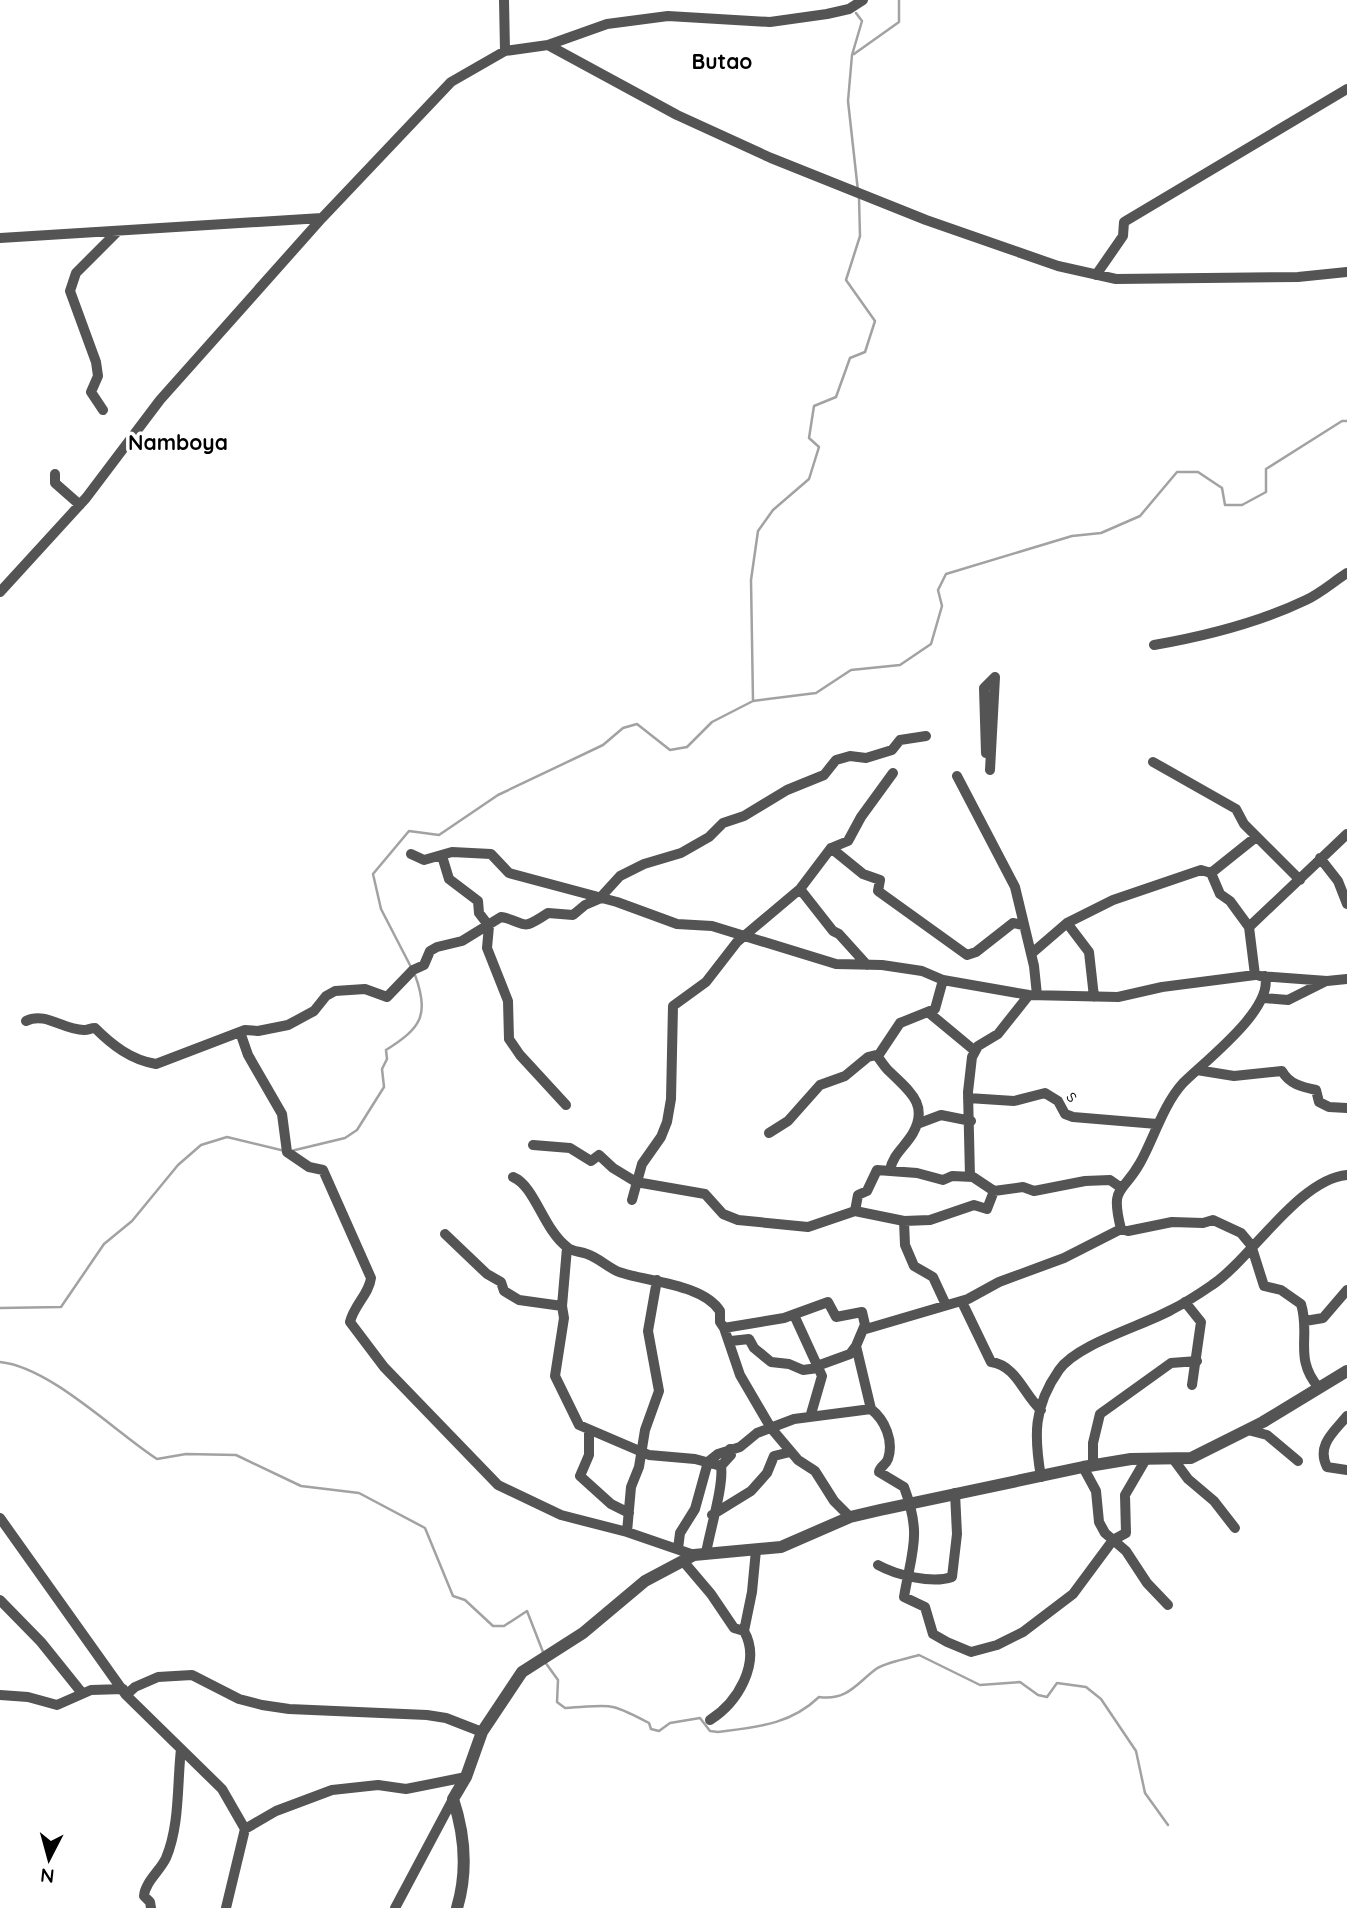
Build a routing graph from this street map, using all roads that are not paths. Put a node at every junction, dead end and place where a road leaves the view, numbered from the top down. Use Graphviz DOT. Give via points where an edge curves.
graph roads {
  1 [pos="504,0"];
  2 [pos="863,0"];
  3 [pos="548,45"];
  4 [pos="505,51"];
  5 [pos="1347,89"];
  6 [pos="322,218"];
  7 [pos="118,231"];
  8 [pos="0,238"];
  9 [pos="1347,272"];
  10 [pos="1096,275"];
  11 [pos="103,410"];
  12 [pos="55,474"];
  13 [pos="80,505"];
  14 [pos="1347,573"];
  15 [pos="0,592"];
  16 [pos="1154,645"];
  17 [pos="926,736"];
  18 [pos="986,753"];
  19 [pos="1153,762"];
  20 [pos="990,770"];
  21 [pos="893,773"];
  22 [pos="957,776"];
  23 [pos="1347,834"];
  24 [pos="1256,837"];
  25 [pos="831,848"];
  26 [pos="411,854"];
  27 [pos="442,856"];
  28 [pos="1320,858"];
  29 [pos="1211,873"];
  30 [pos="1300,880"];
  31 [pos="1343,883"];
  32 [pos="800,889"];
  33 [pos="599,899"];
  34 [pos="1347,904"];
  35 [pos="488,923"];
  36 [pos="1067,923"];
  37 [pos="1023,925"];
  38 [pos="1249,928"];
  39 [pos="745,936"];
  40 [pos="1031,954"];
  41 [pos="867,965"];
  42 [pos="1260,976"];
  43 [pos="1347,979"];
  44 [pos="943,980"];
  45 [pos="1327,981"];
  46 [pos="1033,995"];
  47 [pos="1094,997"];
  48 [pos="1264,998"];
  49 [pos="928,1012"];
  50 [pos="26,1021"];
  51 [pos="240,1032"];
  52 [pos="975,1051"];
  53 [pos="878,1056"];
  54 [pos="1197,1070"];
  55 [pos="968,1098"];
  56 [pos="566,1105"];
  57 [pos="1347,1108"];
  58 [pos="971,1121"];
  59 [pos="917,1124"];
  60 [pos="1157,1124"];
  61 [pos="769,1133"];
  62 [pos="533,1145"];
  63 [pos="890,1170"];
  64 [pos="1347,1175"];
  65 [pos="513,1177"];
  66 [pos="970,1177"];
  67 [pos="636,1182"];
  68 [pos="1120,1187"];
  69 [pos="994,1191"];
  70 [pos="632,1200"];
  71 [pos="855,1211"];
  72 [pos="904,1221"];
  73 [pos="1121,1229"];
  74 [pos="445,1234"];
  75 [pos="1251,1245"];
  76 [pos="567,1248"];
  77 [pos="657,1280"];
  78 [pos="1347,1290"];
  79 [pos="962,1302"];
  80 [pos="1185,1302"];
  81 [pos="946,1305"];
  82 [pos="562,1306"];
  83 [pos="794,1315"];
  84 [pos="1305,1321"];
  85 [pos="864,1327"];
  86 [pos="724,1328"];
  87 [pos="731,1341"];
  88 [pos="856,1346"];
  89 [pos="1197,1361"];
  90 [pos="818,1367"];
  91 [pos="1347,1371"];
  92 [pos="1192,1385"];
  93 [pos="1319,1388"];
  94 [pos="871,1409"];
  95 [pos="1041,1410"];
  96 [pos="811,1414"];
  97 [pos="1347,1416"];
  98 [pos="771,1428"];
  99 [pos="1248,1430"];
  100 [pos="589,1431"];
  101 [pos="730,1449"];
  102 [pos="790,1452"];
  103 [pos="642,1453"];
  104 [pos="1146,1459"];
  105 [pos="1174,1460"];
  106 [pos="1298,1461"];
  107 [pos="708,1462"];
  108 [pos="721,1466"];
  109 [pos="1088,1466"];
  110 [pos="1347,1471"];
  111 [pos="1041,1477"];
  112 [pos="955,1493"];
  113 [pos="909,1503"];
  114 [pos="629,1513"];
  115 [pos="712,1515"];
  116 [pos="850,1517"];
  117 [pos="0,1518"];
  118 [pos="1235,1528"];
  119 [pos="627,1532"];
  120 [pos="1113,1541"];
  121 [pos="756,1550"];
  122 [pos="690,1555"];
  123 [pos="878,1565"];
  124 [pos="908,1574"];
  125 [pos="0,1600"];
  126 [pos="1168,1605"];
  127 [pos="744,1631"];
  128 [pos="125,1692"];
  129 [pos="82,1693"];
  130 [pos="0,1695"];
  131 [pos="710,1720"];
  132 [pos="482,1732"];
  133 [pos="181,1749"];
  134 [pos="466,1777"];
  135 [pos="453,1799"];
  136 [pos="244,1829"];
  137 [pos="151,1908"];
  138 [pos="226,1908"];
  139 [pos="395,1908"];
  140 [pos="457,1908"];
  1 -- 4 [label="street"];
  2 -- 3 [label="street" via="849,9 770,22 668,16 635,19 577,32"];
  3 -- 4 [label="street"];
  3 -- 10 [label="street" via="677,115 771,158 983,242"];
  4 -- 6 [label="street" via="451,82"];
  5 -- 10 [label="street" via="1124,222 1123,236"];
  6 -- 7 [label="street"];
  6 -- 13 [label="street" via="160,400"];
  7 -- 8 [label="street"];
  7 -- 11 [label="street" via="76,273 71,291 96,362 92,392"];
  9 -- 10 [label="street" via="1207,279"];
  12 -- 13 [label="street" via="55,483"];
  13 -- 15 [label="street"];
  14 -- 16 [label="street" via="1307,600 1254,621"];
  17 -- 33 [label="street" via="900,740 892,750 866,758 850,756 836,761 824,775 723,823 681,853 620,876"];
  18 -- 20 [label="street" via="984,688 995,677"];
  19 -- 24 [label="street" via="1224,799"];
  21 -- 25 [label="street" via="848,841"];
  22 -- 37 [label="street" via="1015,887"];
  23 -- 28 [label="street"];
  24 -- 29 [label="street"];
  24 -- 30 [label="street"];
  25 -- 32 [label="street"];
  25 -- 37 [label="street" via="863,874 880,880 878,891 967,955 1013,923"];
  26 -- 27 [label="street" via="424,860"];
  27 -- 33 [label="street" via="452,852 491,855 509,873"];
  27 -- 35 [label="street" via="449,878 478,901 479,913"];
  28 -- 30 [label="street"];
  28 -- 31 [label="street"];
  29 -- 36 [label="street" via="1201,870 1138,889"];
  29 -- 38 [label="street" via="1220,894"];
  30 -- 38 [label="street"];
  31 -- 34 [label="street"];
  32 -- 39 [label="street"];
  32 -- 41 [label="street"];
  33 -- 35 [label="street" via="573,915 548,913 535,923 517,925 504,916"];
  33 -- 39 [label="street" via="677,924 712,926"];
  35 -- 51 [label="street" via="462,941 430,951 424,965 387,997 365,989 335,992 288,1025"];
  35 -- 56 [label="street" via="487,948 508,1001 509,1038"];
  36 -- 40 [label="street"];
  36 -- 47 [label="street" via="1089,952"];
  37 -- 40 [label="street"];
  38 -- 42 [label="street"];
  39 -- 41 [label="street" via="826,961"];
  39 -- 67 [label="street" via="706,982 673,1006 667,1122"];
  40 -- 46 [label="street"];
  41 -- 44 [label="street" via="922,971"];
  42 -- 45 [label="street"];
  42 -- 47 [label="street"];
  42 -- 48 [label="street"];
  43 -- 45 [label="street"];
  44 -- 46 [label="street"];
  44 -- 49 [label="street" via="939,1003"];
  45 -- 48 [label="street" via="1288,1000"];
  46 -- 47 [label="street"];
  46 -- 52 [label="street" via="998,1034"];
  48 -- 54 [label="street"];
  49 -- 52 [label="street"];
  49 -- 53 [label="street" via="901,1023"];
  50 -- 51 [label="street" via="38,1017 85,1031 95,1028 126,1055 156,1064"];
  51 -- 119 [label="street" via="282,1114 287,1152 309,1167 323,1170 371,1278 350,1322 384,1367 498,1485 561,1515"];
  52 -- 55 [label="street"];
  53 -- 59 [label="street" via="918,1100"];
  53 -- 61 [label="street" via="872,1055 845,1076 820,1085 788,1121"];
  54 -- 57 [label="street" via="1234,1076 1282,1070 1297,1086 1316,1090 1320,1102"];
  54 -- 60 [label="street" via="1177,1091"];
  55 -- 58 [label="street"];
  55 -- 60 [label="street, s" via="1014,1101 1045,1093 1073,1117"];
  58 -- 59 [label="street" via="941,1115"];
  58 -- 66 [label="street"];
  59 -- 63 [label="street" via="892,1159"];
  60 -- 68 [label="street" via="1139,1166"];
  62 -- 67 [label="street" via="570,1148 591,1161 599,1155"];
  63 -- 66 [label="street" via="943,1180"];
  63 -- 71 [label="street" via="874,1171 867,1191 858,1195"];
  64 -- 75 [label="street" via="1320,1186"];
  65 -- 76 [label="street" via="527,1185 547,1225"];
  66 -- 69 [label="street"];
  67 -- 70 [label="street"];
  67 -- 71 [label="street" via="705,1194 723,1214 738,1220 808,1227"];
  68 -- 69 [label="street" via="1110,1180 1034,1191 1023,1187"];
  68 -- 73 [label="street" via="1116,1194"];
  69 -- 72 [label="street" via="987,1209 974,1205 930,1220"];
  71 -- 72 [label="street"];
  72 -- 81 [label="street" via="905,1245 914,1266 933,1277"];
  73 -- 75 [label="street" via="1213,1220 1241,1233"];
  73 -- 79 [label="street"];
  74 -- 82 [label="street" via="501,1282 504,1291 519,1300"];
  75 -- 80 [label="street" via="1215,1284"];
  75 -- 84 [label="street" via="1264,1286 1294,1297"];
  76 -- 77 [label="street" via="617,1271"];
  76 -- 82 [label="street"];
  77 -- 86 [label="street" via="710,1298 720,1311"];
  77 -- 103 [label="street" via="648,1331 659,1391"];
  78 -- 84 [label="street" via="1323,1318"];
  79 -- 81 [label="street"];
  79 -- 95 [label="street" via="991,1362 1004,1366"];
  80 -- 89 [label="street" via="1201,1322"];
  80 -- 95 [label="street" via="1073,1356 1059,1370"];
  81 -- 85 [label="street" via="886,1325"];
  82 -- 100 [label="street" via="555,1376 569,1410"];
  83 -- 85 [label="street" via="828,1301 836,1317 862,1312"];
  83 -- 86 [label="street"];
  83 -- 90 [label="street"];
  84 -- 93 [label="street" via="1304,1361 1307,1375"];
  85 -- 88 [label="street"];
  86 -- 87 [label="street"];
  87 -- 90 [label="street" via="749,1339 771,1362 803,1370"];
  87 -- 98 [label="street" via="740,1374"];
  88 -- 90 [label="street" via="850,1354"];
  88 -- 94 [label="street"];
  89 -- 92 [label="street"];
  89 -- 109 [label="street" via="1171,1363 1100,1414"];
  90 -- 96 [label="street" via="822,1384"];
  91 -- 93 [label="street"];
  93 -- 99 [label="street"];
  94 -- 96 [label="street"];
  94 -- 113 [label="street" via="891,1438 888,1458 878,1472 904,1488"];
  95 -- 111 [label="street" via="1035,1430"];
  96 -- 98 [label="street"];
  97 -- 110 [label="street" via="1328,1436 1323,1453 1326,1467"];
  98 -- 101 [label="street"];
  98 -- 102 [label="street"];
  99 -- 105 [label="street" via="1205,1452"];
  99 -- 106 [label="street" via="1267,1435"];
  100 -- 103 [label="street"];
  100 -- 114 [label="street" via="589,1455 580,1476 611,1504"];
  101 -- 107 [label="street"];
  101 -- 108 [label="street" via="731,1455"];
  102 -- 115 [label="street" via="774,1456 751,1491"];
  102 -- 116 [label="street" via="815,1471"];
  103 -- 107 [label="street"];
  103 -- 114 [label="street" via="631,1487"];
  104 -- 105 [label="street"];
  104 -- 109 [label="street"];
  104 -- 120 [label="street" via="1125,1495 1126,1533"];
  105 -- 118 [label="street"];
  107 -- 108 [label="street"];
  107 -- 122 [label="street" via="695,1509 680,1533"];
  108 -- 115 [label="street" via="723,1479"];
  109 -- 111 [label="street"];
  109 -- 120 [label="street" via="1099,1522"];
  111 -- 112 [label="street"];
  112 -- 113 [label="street"];
  112 -- 124 [label="street" via="952,1577"];
  113 -- 116 [label="street"];
  113 -- 124 [label="street" via="916,1526"];
  114 -- 119 [label="street"];
  115 -- 122 [label="street"];
  116 -- 121 [label="street" via="781,1547"];
  117 -- 128 [label="street"];
  119 -- 122 [label="street"];
  120 -- 124 [label="street" via="1073,1594 1055,1609 1014,1637 979,1651 971,1652 933,1634 925,1608 904,1597"];
  120 -- 126 [label="street"];
  121 -- 122 [label="street"];
  121 -- 127 [label="street"];
  122 -- 127 [label="street" via="734,1629"];
  122 -- 132 [label="street" via="645,1581 583,1633 522,1672"];
  123 -- 124 [label="street"];
  125 -- 129 [label="street"];
  127 -- 131 [label="street" via="749,1641 741,1690"];
  128 -- 129 [label="street"];
  128 -- 132 [label="street" via="158,1676 192,1675 239,1699 262,1705 427,1715"];
  128 -- 133 [label="street"];
  129 -- 130 [label="street" via="57,1705"];
  132 -- 134 [label="street"];
  133 -- 136 [label="street" via="222,1789"];
  133 -- 137 [label="street" via="173,1834 166,1859 144,1888"];
  134 -- 135 [label="street"];
  134 -- 136 [label="street" via="406,1789 378,1785 332,1790 275,1811"];
  135 -- 139 [label="street"];
  135 -- 140 [label="street" via="464,1846 463,1889"];
  136 -- 138 [label="street"];
}
